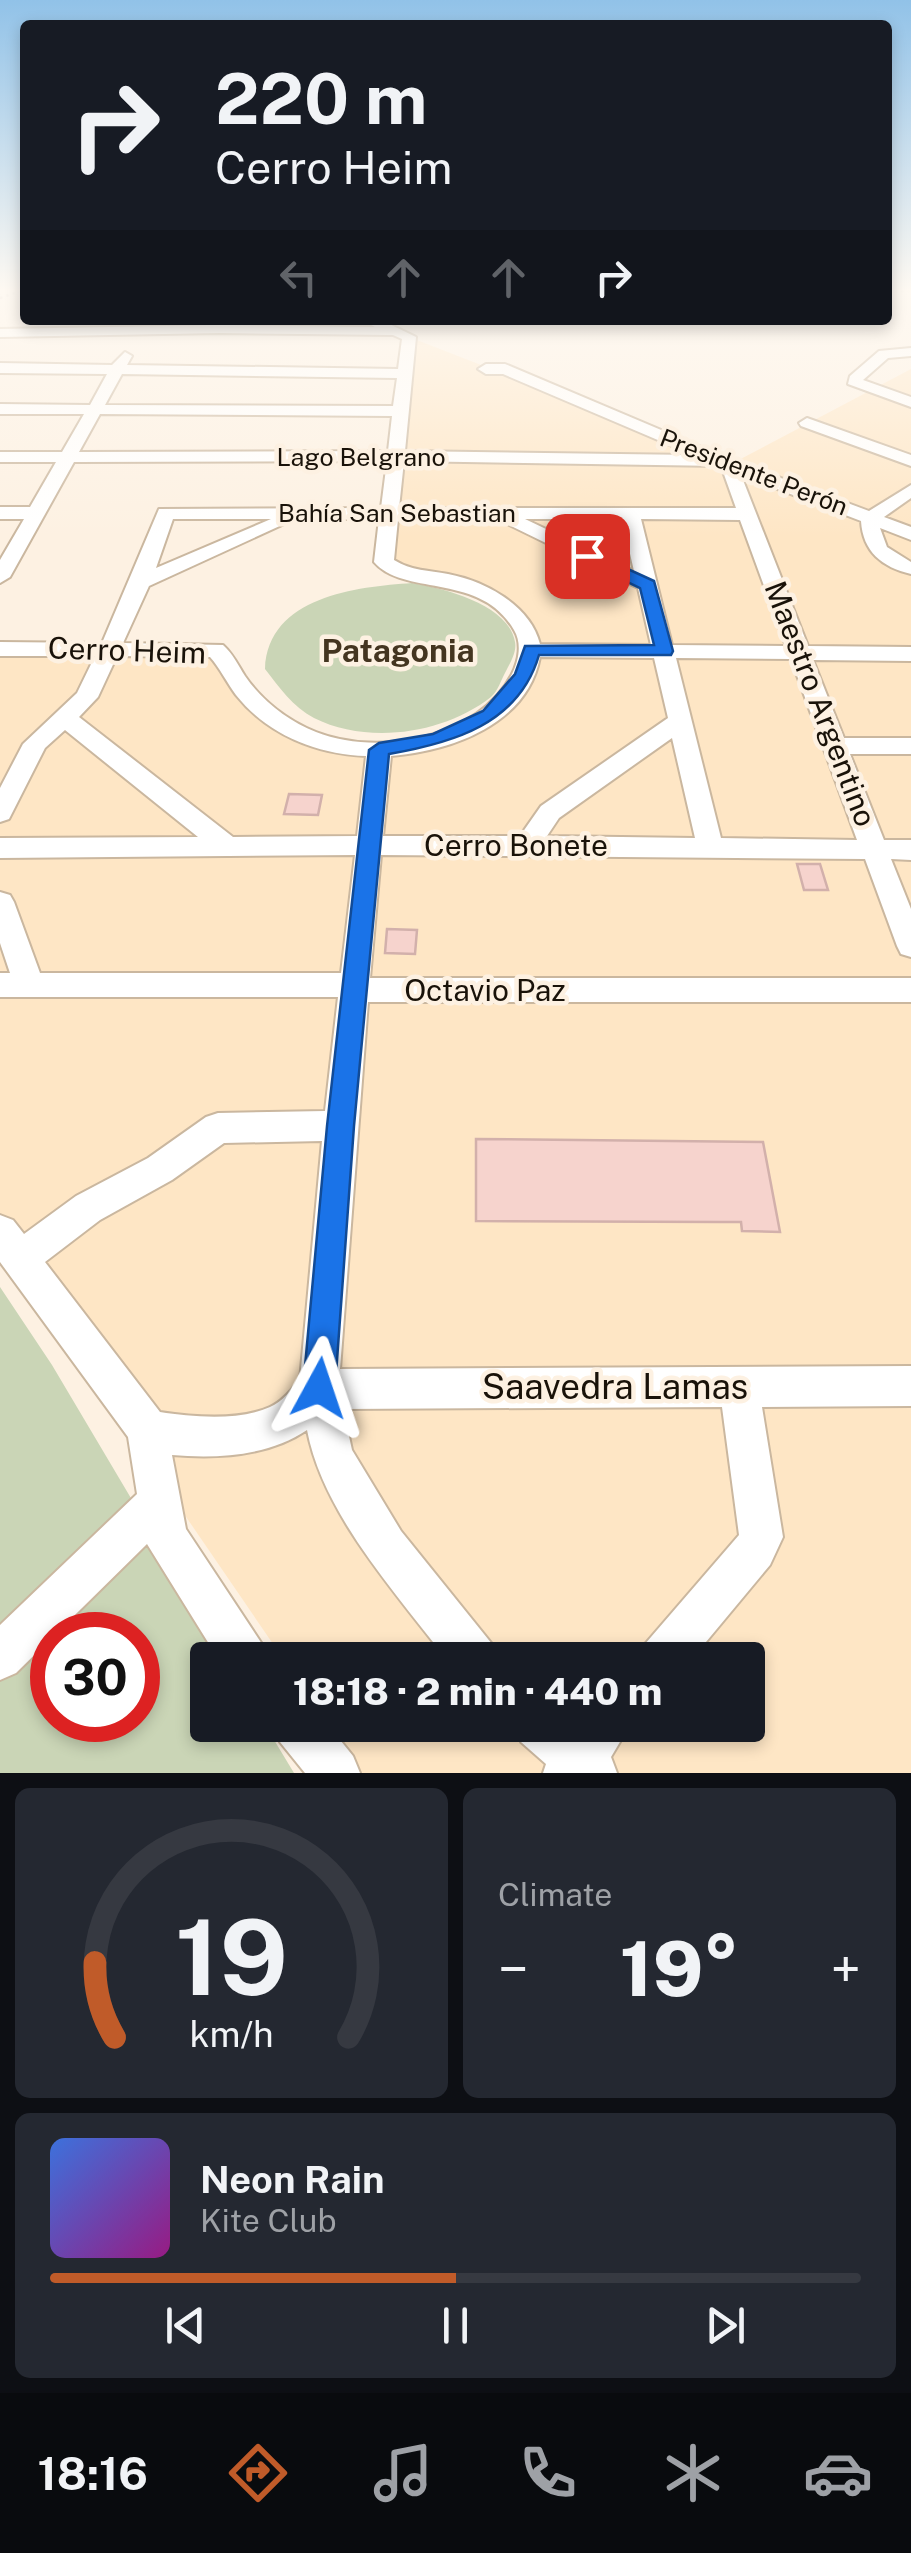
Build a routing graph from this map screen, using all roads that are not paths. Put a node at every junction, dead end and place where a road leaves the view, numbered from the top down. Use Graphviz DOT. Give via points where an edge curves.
graph roads {
  1 [pos="117,372"];
  2 [pos="297,372"];
  3 [pos="508,372"];
  4 [pos="863,372"];
  5 [pos="404,374"];
  6 [pos="911,402"];
  7 [pos="0,409"];
  8 [pos="95,410"];
  9 [pos="400,411"];
  10 [pos="807,424"];
  11 [pos="396,456"];
  12 [pos="0,457"];
  13 [pos="68,457"];
  14 [pos="911,461"];
  15 [pos="727,462"];
  16 [pos="911,490"];
  17 [pos="0,512"];
  18 [pos="389,512"];
  19 [pos="36,513"];
  20 [pos="496,513"];
  21 [pos="298,514"];
  22 [pos="630,514"];
  23 [pos="747,514"];
  24 [pos="870,518"];
  25 [pos="911,534"];
  26 [pos="911,568"];
  27 [pos="0,577"];
  28 [pos="140,582"];
  29 [pos="648,585"];
  30 [pos="0,649"];
  31 [pos="109,649"];
  32 [pos="532,650"];
  33 [pos="664,651"];
  34 [pos="801,653"];
  35 [pos="911,654"];
  36 [pos="64,717"];
  37 [pos="681,720"];
  38 [pos="836,746"];
  39 [pos="911,746"];
  40 [pos="379,750"];
  41 [pos="0,813"];
  42 [pos="529,845"];
  43 [pos="226,846"];
  44 [pos="370,846"];
  45 [pos="710,846"];
  46 [pos="0,848"];
  47 [pos="875,850"];
  48 [pos="911,850"];
  49 [pos="0,902"];
  50 [pos="911,946"];
  51 [pos="15,985"];
  52 [pos="356,986"];
  53 [pos="911,990"];
  54 [pos="340,1126"];
  55 [pos="10,1246"];
  56 [pos="911,1386"];
  57 [pos="739,1387"];
  58 [pos="319,1388"];
  59 [pos="147,1429"];
  60 [pos="160,1502"];
  61 [pos="234,1642"];
  62 [pos="462,1642"];
  63 [pos="676,1642"];
  64 [pos="0,1657"];
  65 [pos="311,1742"];
  66 [pos="563,1742"];
  67 [pos="586,1758"];
  68 [pos="336,1773"];
  1 -- 8 [label="street"];
  2 -- 5 [label="street"];
  3 -- 15 [label="street, Presidente Perón"];
  4 -- 6 [label="street" via="856,384"];
  5 -- 9 [label="street"];
  7 -- 8 [label="street"];
  8 -- 9 [label="street"];
  8 -- 13 [label="street"];
  9 -- 11 [label="street"];
  10 -- 14 [label="street"];
  11 -- 13 [label="street, Lago Belgrano"];
  11 -- 15 [label="street, Lago Belgrano"];
  11 -- 18 [label="street"];
  12 -- 13 [label="street, Lago Belgrano"];
  13 -- 19 [label="street"];
  15 -- 23 [label="street, Maestro Argentino"];
  15 -- 24 [label="street, Presidente Perón"];
  16 -- 24 [label="street"];
  17 -- 19 [label="street"];
  18 -- 20 [label="street, Bahía San Sebastian"];
  18 -- 21 [label="street, Bahía San Sebastian"];
  18 -- 32 [label="street" via="384,562 399,572 478,591 522,625"];
  19 -- 27 [label="street"];
  20 -- 22 [label="street, Bahía San Sebastian"];
  20 -- 29 [label="street"];
  21 -- 28 [label="street"];
  21 -- 28 [label="street, Bahía San Sebastian" via="166,513"];
  22 -- 23 [label="street, Bahía San Sebastian"];
  22 -- 29 [label="street"];
  23 -- 34 [label="street, Maestro Argentino"];
  24 -- 25 [label="street, Presidente Perón"];
  24 -- 26 [label="street" via="872,540 894,564"];
  28 -- 31 [label="street"];
  29 -- 33 [label="street"];
  30 -- 31 [label="street, Cerro Heim"];
  31 -- 36 [label="street" via="87,697"];
  31 -- 40 [label="street, Cerro Heim" via="215,650 260,706 292,731 348,749"];
  32 -- 33 [label="street"];
  32 -- 40 [label="street, Cerro Heim" via="524,676 490,716 438,740"];
  33 -- 34 [label="street"];
  33 -- 37 [label="street"];
  34 -- 35 [label="street"];
  34 -- 38 [label="street, Maestro Argentino"];
  36 -- 41 [label="street" via="35,744"];
  36 -- 43 [label="street"];
  37 -- 42 [label="street" via="550,812"];
  37 -- 45 [label="street"];
  38 -- 39 [label="street"];
  38 -- 47 [label="street, Maestro Argentino"];
  40 -- 44 [label="street"];
  42 -- 44 [label="street, Cerro Bonete"];
  42 -- 45 [label="street, Cerro Bonete"];
  43 -- 44 [label="street, Cerro Bonete"];
  43 -- 46 [label="street, Cerro Bonete"];
  44 -- 52 [label="street"];
  45 -- 47 [label="street, Cerro Bonete"];
  47 -- 48 [label="street, Cerro Bonete"];
  47 -- 50 [label="street, Maestro Argentino"];
  49 -- 51 [label="street"];
  51 -- 52 [label="street, Octavio Paz"];
  52 -- 53 [label="street, Octavio Paz" via="382,992"];
  52 -- 54 [label="street"];
  54 -- 55 [label="street" via="218,1128 160,1169"];
  54 -- 58 [label="street"];
  55 -- 59 [label="street"];
  56 -- 57 [label="street, Saavedra Lamas"];
  57 -- 58 [label="street, Saavedra Lamas"];
  57 -- 63 [label="street" via="761,1537"];
  58 -- 59 [label="street" via="284,1422 267,1427 192,1438"];
  58 -- 62 [label="street" via="333,1457 386,1546"];
  59 -- 60 [label="street"];
  60 -- 61 [label="street" via="166,1537"];
  60 -- 64 [label="street"];
  65 -- 68 [label="street"];
  66 -- 67 [label="street"];
}
